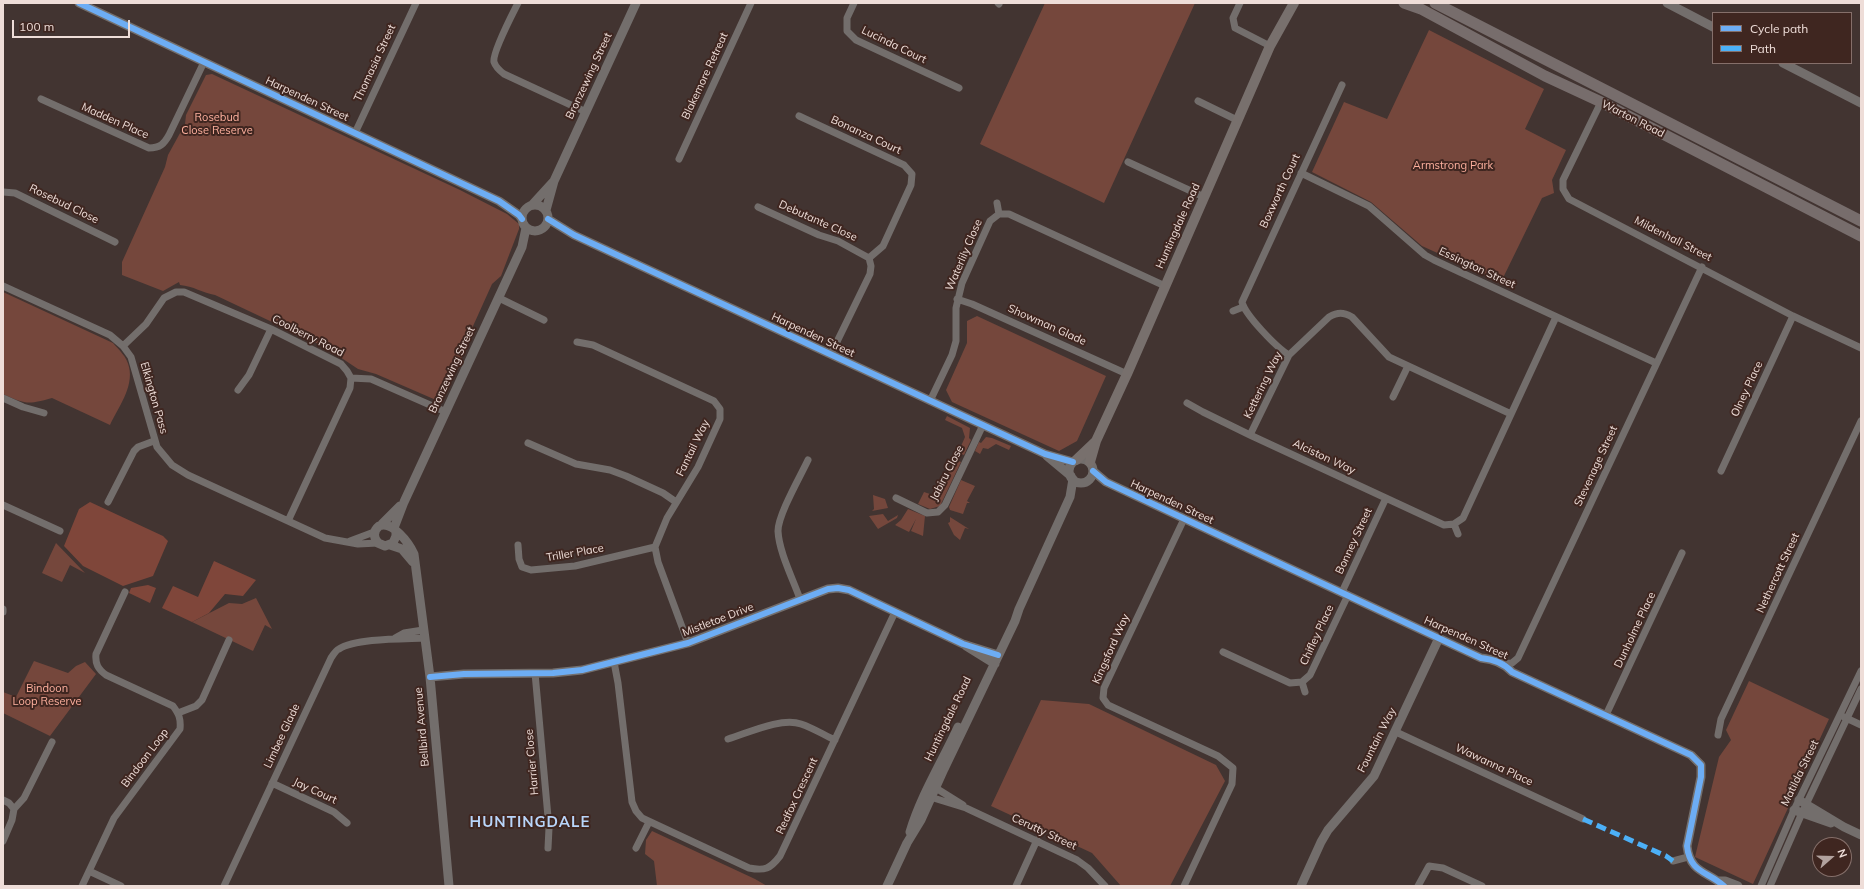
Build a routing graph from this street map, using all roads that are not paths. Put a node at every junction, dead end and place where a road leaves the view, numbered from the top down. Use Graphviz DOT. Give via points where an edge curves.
graph roads {
  1 [pos="416,3"];
  2 [pos="518,3"];
  3 [pos="636,3"];
  4 [pos="752,3"];
  5 [pos="854,3"];
  6 [pos="1240,3"];
  7 [pos="1287,3"];
  8 [pos="1294,3"];
  9 [pos="1404,3"];
  10 [pos="1435,3"];
  11 [pos="1667,3"];
  12 [pos="85,4"];
  13 [pos="1283,21"];
  14 [pos="1712,26"];
  15 [pos="1270,46"];
  16 [pos="204,62"];
  17 [pos="1785,64"];
  18 [pos="1342,85"];
  19 [pos="959,88"];
  20 [pos="41,99"];
  21 [pos="1198,101"];
  22 [pos="1601,102"];
  23 [pos="1861,103"];
  24 [pos="586,112"];
  25 [pos="799,116"];
  26 [pos="1237,120"];
  27 [pos="355,133"];
  28 [pos="679,159"];
  29 [pos="1128,162"];
  30 [pos="1301,173"];
  31 [pos="554,181"];
  32 [pos="3,192"];
  33 [pos="1204,197"];
  34 [pos="499,201"];
  35 [pos="997,203"];
  36 [pos="530,206"];
  37 [pos="758,207"];
  38 [pos="999,214"];
  39 [pos="522,219"];
  40 [pos="1861,221"];
  41 [pos="544,222"];
  42 [pos="526,228"];
  43 [pos="1861,236"];
  44 [pos="115,242"];
  45 [pos="522,247"];
  46 [pos="869,258"];
  47 [pos="1702,267"];
  48 [pos="3,286"];
  49 [pos="1165,286"];
  50 [pos="499,298"];
  51 [pos="957,299"];
  52 [pos="1243,307"];
  53 [pos="1233,311"];
  54 [pos="1793,316"];
  55 [pos="1556,317"];
  56 [pos="544,320"];
  57 [pos="270,329"];
  58 [pos="577,342"];
  59 [pos="123,346"];
  60 [pos="1861,348"];
  61 [pos="831,354"];
  62 [pos="1288,356"];
  63 [pos="1656,363"];
  64 [pos="1408,366"];
  65 [pos="1127,374"];
  66 [pos="351,378"];
  67 [pos="238,390"];
  68 [pos="1393,397"];
  69 [pos="3,398"];
  70 [pos="930,401"];
  71 [pos="1187,403"];
  72 [pos="446,412"];
  73 [pos="44,413"];
  74 [pos="1511,414"];
  75 [pos="1861,421"];
  76 [pos="983,425"];
  77 [pos="1250,435"];
  78 [pos="154,441"];
  79 [pos="1096,441"];
  80 [pos="528,443"];
  81 [pos="1045,454"];
  82 [pos="808,460"];
  83 [pos="1074,461"];
  84 [pos="1092,467"];
  85 [pos="1721,471"];
  86 [pos="1078,480"];
  87 [pos="1106,482"];
  88 [pos="896,498"];
  89 [pos="1386,498"];
  90 [pos="108,502"];
  91 [pos="404,502"];
  92 [pos="676,502"];
  93 [pos="3,505"];
  94 [pos="1184,518"];
  95 [pos="288,521"];
  96 [pos="382,524"];
  97 [pos="1454,524"];
  98 [pos="395,530"];
  99 [pos="60,531"];
  100 [pos="374,532"];
  101 [pos="1458,534"];
  102 [pos="350,541"];
  103 [pos="378,543"];
  104 [pos="518,544"];
  105 [pos="390,545"];
  106 [pos="655,547"];
  107 [pos="1682,553"];
  108 [pos="416,567"];
  109 [pos="125,592"];
  110 [pos="1345,593"];
  111 [pos="800,599"];
  112 [pos="895,612"];
  113 [pos="424,634"];
  114 [pos="1440,638"];
  115 [pos="229,640"];
  116 [pos="688,643"];
  117 [pos="1223,652"];
  118 [pos="994,658"];
  119 [pos="1481,658"];
  120 [pos="614,662"];
  121 [pos="1501,664"];
  122 [pos="1512,672"];
  123 [pos="1861,672"];
  124 [pos="535,673"];
  125 [pos="429,674"];
  126 [pos="1302,682"];
  127 [pos="1861,689"];
  128 [pos="1305,692"];
  129 [pos="178,713"];
  130 [pos="1606,715"];
  131 [pos="1844,717"];
  132 [pos="1861,725"];
  133 [pos="1396,732"];
  134 [pos="1718,735"];
  135 [pos="728,739"];
  136 [pos="835,740"];
  137 [pos="52,742"];
  138 [pos="1241,766"];
  139 [pos="1233,768"];
  140 [pos="272,783"];
  141 [pos="933,786"];
  142 [pos="928,797"];
  143 [pos="3,800"];
  144 [pos="1803,801"];
  145 [pos="966,808"];
  146 [pos="14,809"];
  147 [pos="1798,812"];
  148 [pos="1583,819"];
  149 [pos="649,822"];
  150 [pos="347,823"];
  151 [pos="1844,827"];
  152 [pos="1861,835"];
  153 [pos="1037,840"];
  154 [pos="3,841"];
  155 [pos="548,848"];
  156 [pos="636,848"];
  157 [pos="1688,857"];
  158 [pos="1673,861"];
  159 [pos="89,871"];
  160 [pos="1721,883"];
  161 [pos="82,886"];
  162 [pos="121,886"];
  163 [pos="224,886"];
  164 [pos="449,886"];
  165 [pos="887,886"];
  166 [pos="1016,886"];
  167 [pos="1105,886"];
  168 [pos="1184,886"];
  169 [pos="1301,886"];
  170 [pos="1418,886"];
  171 [pos="1482,886"];
  172 [pos="1738,886"];
  173 [pos="1761,886"];
  174 [pos="1770,886"];
  1 -- 27 [label="street, Thomasia Street"];
  2 -- 24 [label="street" via="496,52 494,61 498,70"];
  3 -- 24 [label="street, Bronzewing Street"];
  4 -- 28 [label="street, Blakemore Retreat"];
  5 -- 19 [label="street, Lucinda Court" via="847,18 847,31 856,40"];
  6 -- 15 [label="street" via="1233,18 1235,28"];
  7 -- 13 [label="main road, Huntingdale Road"];
  8 -- 13 [label="main road, Huntingdale Road"];
  9 -- 22 [label="main road, Warton Road"];
  10 -- 40 [label="main road, Warton Road"];
  11 -- 14 [label="street"];
  12 -- 16 [label="street, Harpenden Street"];
  13 -- 15 [label="main road, Huntingdale Road"];
  15 -- 26 [label="main road, Huntingdale Road"];
  16 -- 20 [label="street, Madden Place" via="169,135 158,148 149,148"];
  16 -- 27 [label="street, Harpenden Street"];
  17 -- 23 [label="street"];
  18 -- 30 [label="street, Boxworth Court"];
  21 -- 26 [label="street"];
  22 -- 43 [label="main road, Warton Road"];
  22 -- 47 [label="street, Mildenhall Street" via="1563,180 1564,190 1569,199"];
  24 -- 31 [label="street, Bronzewing Street"];
  25 -- 46 [label="street, Bonanza Court" via="904,165 912,174 911,185 883,246"];
  26 -- 33 [label="main road, Huntingdale Road"];
  27 -- 34 [label="street, Harpenden Street"];
  29 -- 33 [label="street"];
  30 -- 52 [label="street, Boxworth Court" via="1243,297"];
  30 -- 55 [label="street, Essington Street" via="1368,206 1425,255"];
  31 -- 36 [label="street, Bronzewing Street"];
  31 -- 41 [label="street, Bronzewing Street"];
  32 -- 44 [label="street, Rosebud Close" via="15,193"];
  33 -- 49 [label="main road, Huntingdale Road"];
  34 -- 36 [label="street, Harpenden Street"];
  34 -- 39 [label="street, Harpenden Street"];
  35 -- 38 [label="street"];
  36 -- 39 [label="street" via="522,214"];
  36 -- 41 [label="street, Harpenden Street" via="538,205"];
  37 -- 46 [label="street, Debutante Close" via="838,241"];
  38 -- 49 [label="street" via="1009,214"];
  38 -- 51 [label="street, Waterlily Close" via="990,221"];
  39 -- 42 [label="street, Harpenden Street"];
  41 -- 42 [label="street, Harpenden Street"];
  41 -- 45 [label="street, Bronzewing Street"];
  41 -- 61 [label="street, Harpenden Street"];
  42 -- 45 [label="street, Bronzewing Street"];
  45 -- 50 [label="street, Bronzewing Street"];
  46 -- 61 [label="street" via="870,274"];
  47 -- 54 [label="street, Mildenhall Street"];
  47 -- 63 [label="street, Stevenage Street"];
  48 -- 59 [label="street, Elkington Pass" via="110,335"];
  49 -- 65 [label="main road, Huntingdale Road"];
  50 -- 56 [label="street"];
  50 -- 72 [label="street, Bronzewing Street"];
  51 -- 65 [label="street, Showman Glade"];
  51 -- 70 [label="street, Waterlily Close" via="956,341"];
  52 -- 53 [label="street"];
  52 -- 62 [label="street" via="1276,347"];
  54 -- 60 [label="street, Mildenhall Street"];
  54 -- 85 [label="street, Olney Place"];
  55 -- 63 [label="street, Essington Street"];
  55 -- 74 [label="street"];
  57 -- 59 [label="street, Coolberry Road" via="191,294 176,292 164,298 146,324"];
  57 -- 66 [label="street, Coolberry Road" via="341,364"];
  57 -- 67 [label="street" via="249,375"];
  58 -- 92 [label="street, Fantail Way" via="593,345 714,401 720,408 720,419 698,467"];
  59 -- 78 [label="street, Elkington Pass" via="133,364"];
  61 -- 70 [label="street, Harpenden Street"];
  62 -- 64 [label="street, Kettering Way" via="1329,317 1345,313 1352,317 1389,357"];
  62 -- 77 [label="street, Kettering Way"];
  63 -- 121 [label="street, Stevenage Street" via="1518,658 1512,663"];
  64 -- 68 [label="street"];
  64 -- 74 [label="street, Kettering Way"];
  65 -- 79 [label="main road, Huntingdale Road"];
  66 -- 72 [label="street" via="371,378"];
  66 -- 95 [label="street" via="350,388"];
  69 -- 73 [label="street"];
  70 -- 76 [label="street, Harpenden Street"];
  71 -- 77 [label="street, Alciston Way"];
  72 -- 91 [label="street, Bronzewing Street"];
  74 -- 97 [label="street" via="1463,518"];
  75 -- 134 [label="street, Nethercott Street" via="1721,719"];
  76 -- 81 [label="street, Harpenden Street"];
  76 -- 88 [label="street, Jabiru Close" via="945,505 938,512 927,513"];
  77 -- 89 [label="street, Alciston Way"];
  78 -- 90 [label="street" via="134,451"];
  78 -- 95 [label="street, Elkington Pass" via="166,459 179,470"];
  79 -- 83 [label="main road, Huntingdale Road"];
  79 -- 84 [label="main road, Huntingdale Road"];
  80 -- 92 [label="street" via="576,464 622,474"];
  81 -- 83 [label="street, Harpenden Street"];
  81 -- 86 [label="street, Harpenden Street"];
  82 -- 111 [label="street" via="780,519 778,530 780,544"];
  83 -- 84 [label="street, Harpenden Street" via="1083,459"];
  83 -- 86 [label="street" via="1070,469"];
  84 -- 86 [label="street" via="1091,478"];
  84 -- 87 [label="street, Harpenden Street"];
  86 -- 87 [label="street, Harpenden Street"];
  86 -- 118 [label="street, Huntingdale Road"];
  87 -- 94 [label="street, Harpenden Street"];
  89 -- 97 [label="street, Alciston Way" via="1444,525"];
  89 -- 110 [label="street, Bonney Street"];
  91 -- 96 [label="street, Bronzewing Street"];
  91 -- 98 [label="street, Bronzewing Street"];
  92 -- 106 [label="street, Fantail Way" via="666,518"];
  93 -- 99 [label="street"];
  94 -- 110 [label="street, Harpenden Street"];
  94 -- 139 [label="street, Kingsford Way" via="1104,688 1103,698 1108,705 1218,756"];
  95 -- 102 [label="street, Elkington Pass" via="325,538"];
  96 -- 98 [label="street" via="391,525"];
  96 -- 100 [label="street"];
  97 -- 101 [label="street"];
  98 -- 105 [label="street" via="395,540"];
  98 -- 108 [label="street, Bellbird Avenue" via="411,547"];
  100 -- 102 [label="street, Elkington Pass"];
  100 -- 103 [label="street"];
  102 -- 103 [label="street, Elkington Pass" via="358,544"];
  103 -- 105 [label="street"];
  104 -- 106 [label="street, Triller Place" via="522,567 531,570 575,566"];
  105 -- 108 [label="street, Bellbird Avenue" via="407,552"];
  106 -- 116 [label="street" via="658,562"];
  107 -- 130 [label="street, Dunholme Place"];
  108 -- 113 [label="street, Bellbird Avenue"];
  109 -- 129 [label="street" via="96,654 95,662 106,676 164,701 173,706"];
  110 -- 114 [label="street, Harpenden Street"];
  110 -- 126 [label="street, Chifley Place" via="1310,675"];
  111 -- 112 [label="street, Mistletoe Drive" via="838,588 849,590"];
  111 -- 116 [label="street, Mistletoe Drive"];
  112 -- 118 [label="street, Mistletoe Drive"];
  112 -- 136 [label="street, Redfox Crescent"];
  113 -- 125 [label="street, Bellbird Avenue"];
  113 -- 140 [label="street, Limbee Glade" via="404,634 338,649 331,658"];
  114 -- 119 [label="street, Harpenden Street"];
  114 -- 133 [label="street, Fountain Way"];
  115 -- 129 [label="street" via="202,700 196,706"];
  116 -- 120 [label="street, Mistletoe Drive"];
  117 -- 126 [label="street" via="1290,683"];
  118 -- 141 [label="street, Huntingdale Road"];
  119 -- 121 [label="street, Harpenden Street"];
  119 -- 122 [label="street, Harpenden Street" via="1506,672"];
  120 -- 124 [label="street, Mistletoe Drive" via="582,670"];
  120 -- 149 [label="street, Redfox Crescent" via="632,802 636,811"];
  121 -- 122 [label="street, Harpenden Street" via="1508,666"];
  122 -- 130 [label="street, Harpenden Street"];
  123 -- 131 [label="street, Matilda Street"];
  124 -- 125 [label="street, Mistletoe Drive"];
  124 -- 155 [label="street, Harrier Close"];
  125 -- 164 [label="street, Bellbird Avenue"];
  126 -- 128 [label="street"];
  127 -- 131 [label="street, Matilda Street"];
  129 -- 159 [label="street, Bindoon Loop" via="180,728 114,818"];
  130 -- 157 [label="street, Harpenden Street" via="1691,755 1701,764 1701,777 1687,846"];
  131 -- 132 [label="street"];
  131 -- 144 [label="street, Matilda Street"];
  133 -- 148 [label="street, Wawanna Place"];
  133 -- 169 [label="street, Fountain Way" via="1374,776 1328,830"];
  135 -- 136 [label="street" via="789,722 800,724"];
  136 -- 149 [label="street, Redfox Crescent" via="780,856 771,866 760,870 749,868"];
  137 -- 146 [label="street" via="24,798"];
  138 -- 139 [label="street"];
  139 -- 168 [label="street" via="1232,784"];
  140 -- 150 [label="street, Jay Court" via="334,812"];
  140 -- 163 [label="street, Limbee Glade"];
  141 -- 142 [label="street, Huntingdale Road"];
  141 -- 145 [label="street, Cerutty Street"];
  142 -- 145 [label="street, Cerutty Street"];
  142 -- 165 [label="street, Huntingdale Road" via="914,818 907,843"];
  143 -- 146 [label="street" via="9,802"];
  144 -- 147 [label="street, Matilda Street"];
  144 -- 151 [label="street"];
  145 -- 153 [label="street, Cerutty Street"];
  146 -- 154 [label="street"];
  147 -- 151 [label="street"];
  147 -- 173 [label="street, Matilda Street"];
  147 -- 174 [label="street, Matilda Street"];
  149 -- 156 [label="street"];
  151 -- 152 [label="street"];
  153 -- 166 [label="street"];
  153 -- 167 [label="street, Cerutty Street" via="1077,860"];
  157 -- 158 [label="street"];
  157 -- 160 [label="street" via="1702,873"];
  159 -- 161 [label="street, Bindoon Loop"];
  159 -- 162 [label="street"];
  160 -- 172 [label="street"];
  170 -- 171 [label="street" via="1429,866 1443,868"];
}
